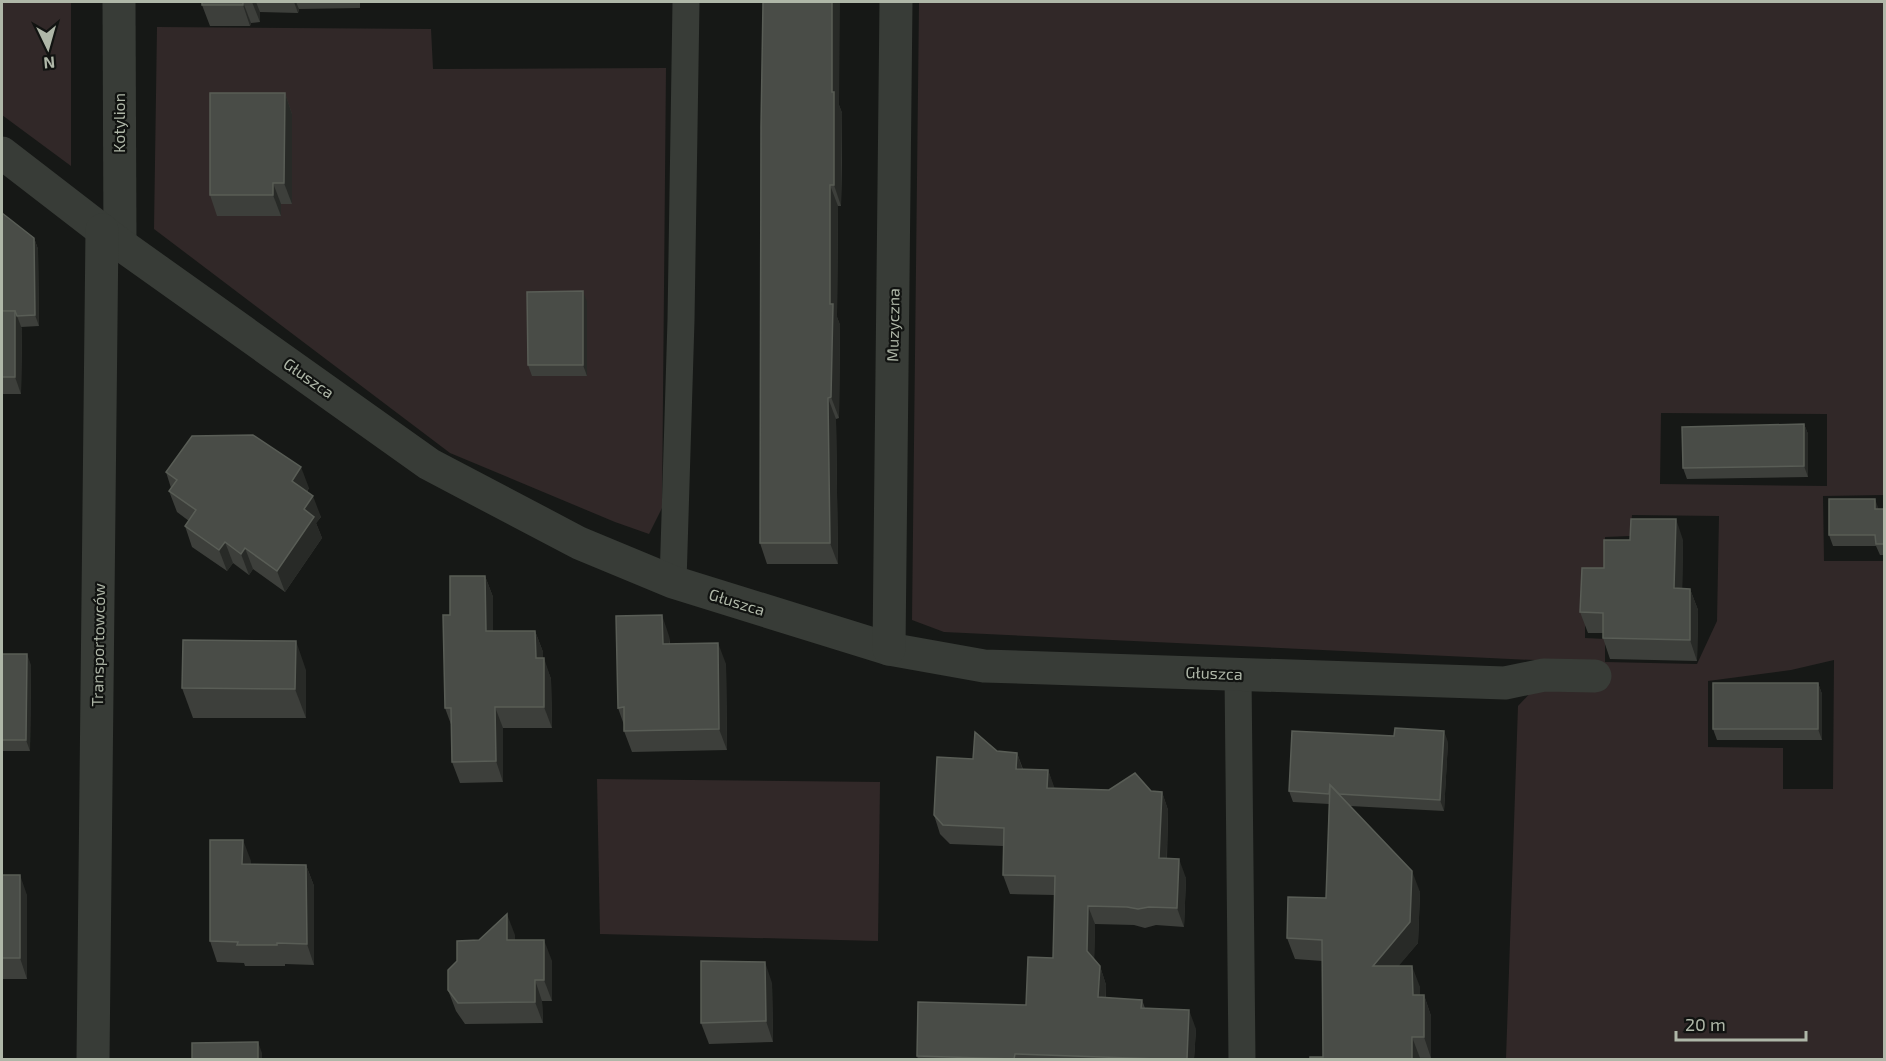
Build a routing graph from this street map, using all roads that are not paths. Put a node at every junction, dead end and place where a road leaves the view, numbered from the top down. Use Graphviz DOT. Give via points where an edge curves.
graph roads {
  1 [pos="119,2"];
  2 [pos="686,2"];
  3 [pos="896,2"];
  4 [pos="2,153"];
  5 [pos="111,237"];
  6 [pos="673,582"];
  7 [pos="889,648"];
  8 [pos="1238,674"];
  9 [pos="1595,676"];
  10 [pos="93,1059"];
  11 [pos="1242,1059"];
  1 -- 5 [label="street, Kotylion"];
  2 -- 6 [label="lane"];
  3 -- 7 [label="street, Muzyczna"];
  4 -- 5 [label="street, Głuszca"];
  5 -- 6 [label="street, Głuszca" via="429,464 579,543"];
  5 -- 10 [label="street, Transportowców"];
  6 -- 7 [label="street, Głuszca"];
  7 -- 8 [label="street, Głuszca" via="984,666"];
  8 -- 9 [label="street, Głuszca" via="1505,683 1544,675"];
  8 -- 11 [label="lane"];
}
